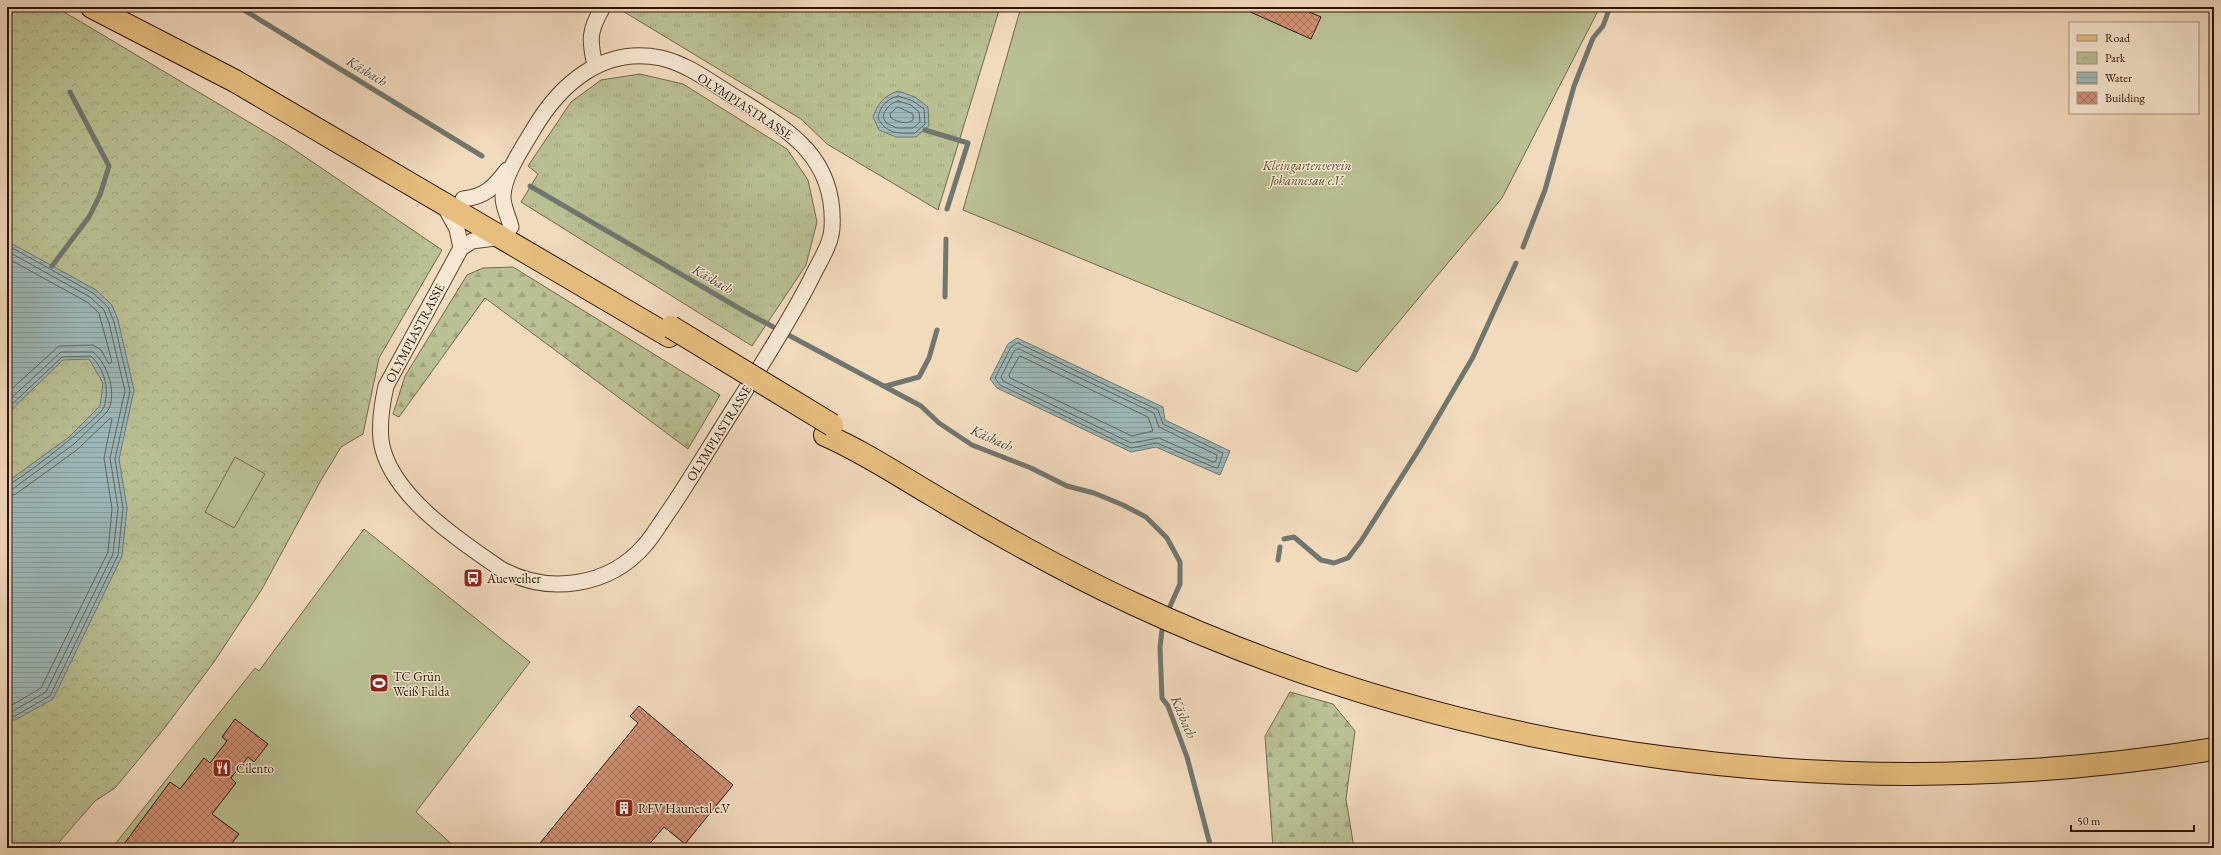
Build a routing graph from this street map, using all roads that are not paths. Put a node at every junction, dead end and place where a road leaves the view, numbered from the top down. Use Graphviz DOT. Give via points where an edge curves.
graph roads {
  1 [pos="92,7"];
  2 [pos="125,7"];
  3 [pos="603,7"];
  4 [pos="595,65"];
  5 [pos="516,158"];
  6 [pos="453,201"];
  7 [pos="507,232"];
  8 [pos="460,248"];
  9 [pos="2214,749"];
  1 -- 6 [label="main road" via="235,81"];
  2 -- 6 [label="main road"];
  3 -- 4 [label="street" via="590,33"];
  4 -- 5 [label="street, OLYMPIASTRASSE" via="575,78 545,108"];
  4 -- 8 [label="street, OLYMPIASTRASSE" via="629,57 660,58 674,62 790,132 816,159 824,177 830,195 832,230 825,250 771,350 645,546 617,569 590,581 551,584 521,579 492,563 424,511 407,493 394,472 382,442 381,406 386,386"];
  5 -- 6 [label="street, OLYMPIASTRASSE" via="487,193"];
  5 -- 7 [label="street, OLYMPIASTRASSE" via="503,197"];
  6 -- 7 [label="main road"];
  6 -- 8 [label="street"];
  7 -- 8 [label="street" via="472,241"];
  7 -- 9 [label="main road, bridge" via="1001,536 1088,582 1224,643 1339,685 1441,714 1561,742 1673,760 1771,770 1910,775 2020,772 2118,763"];
}
